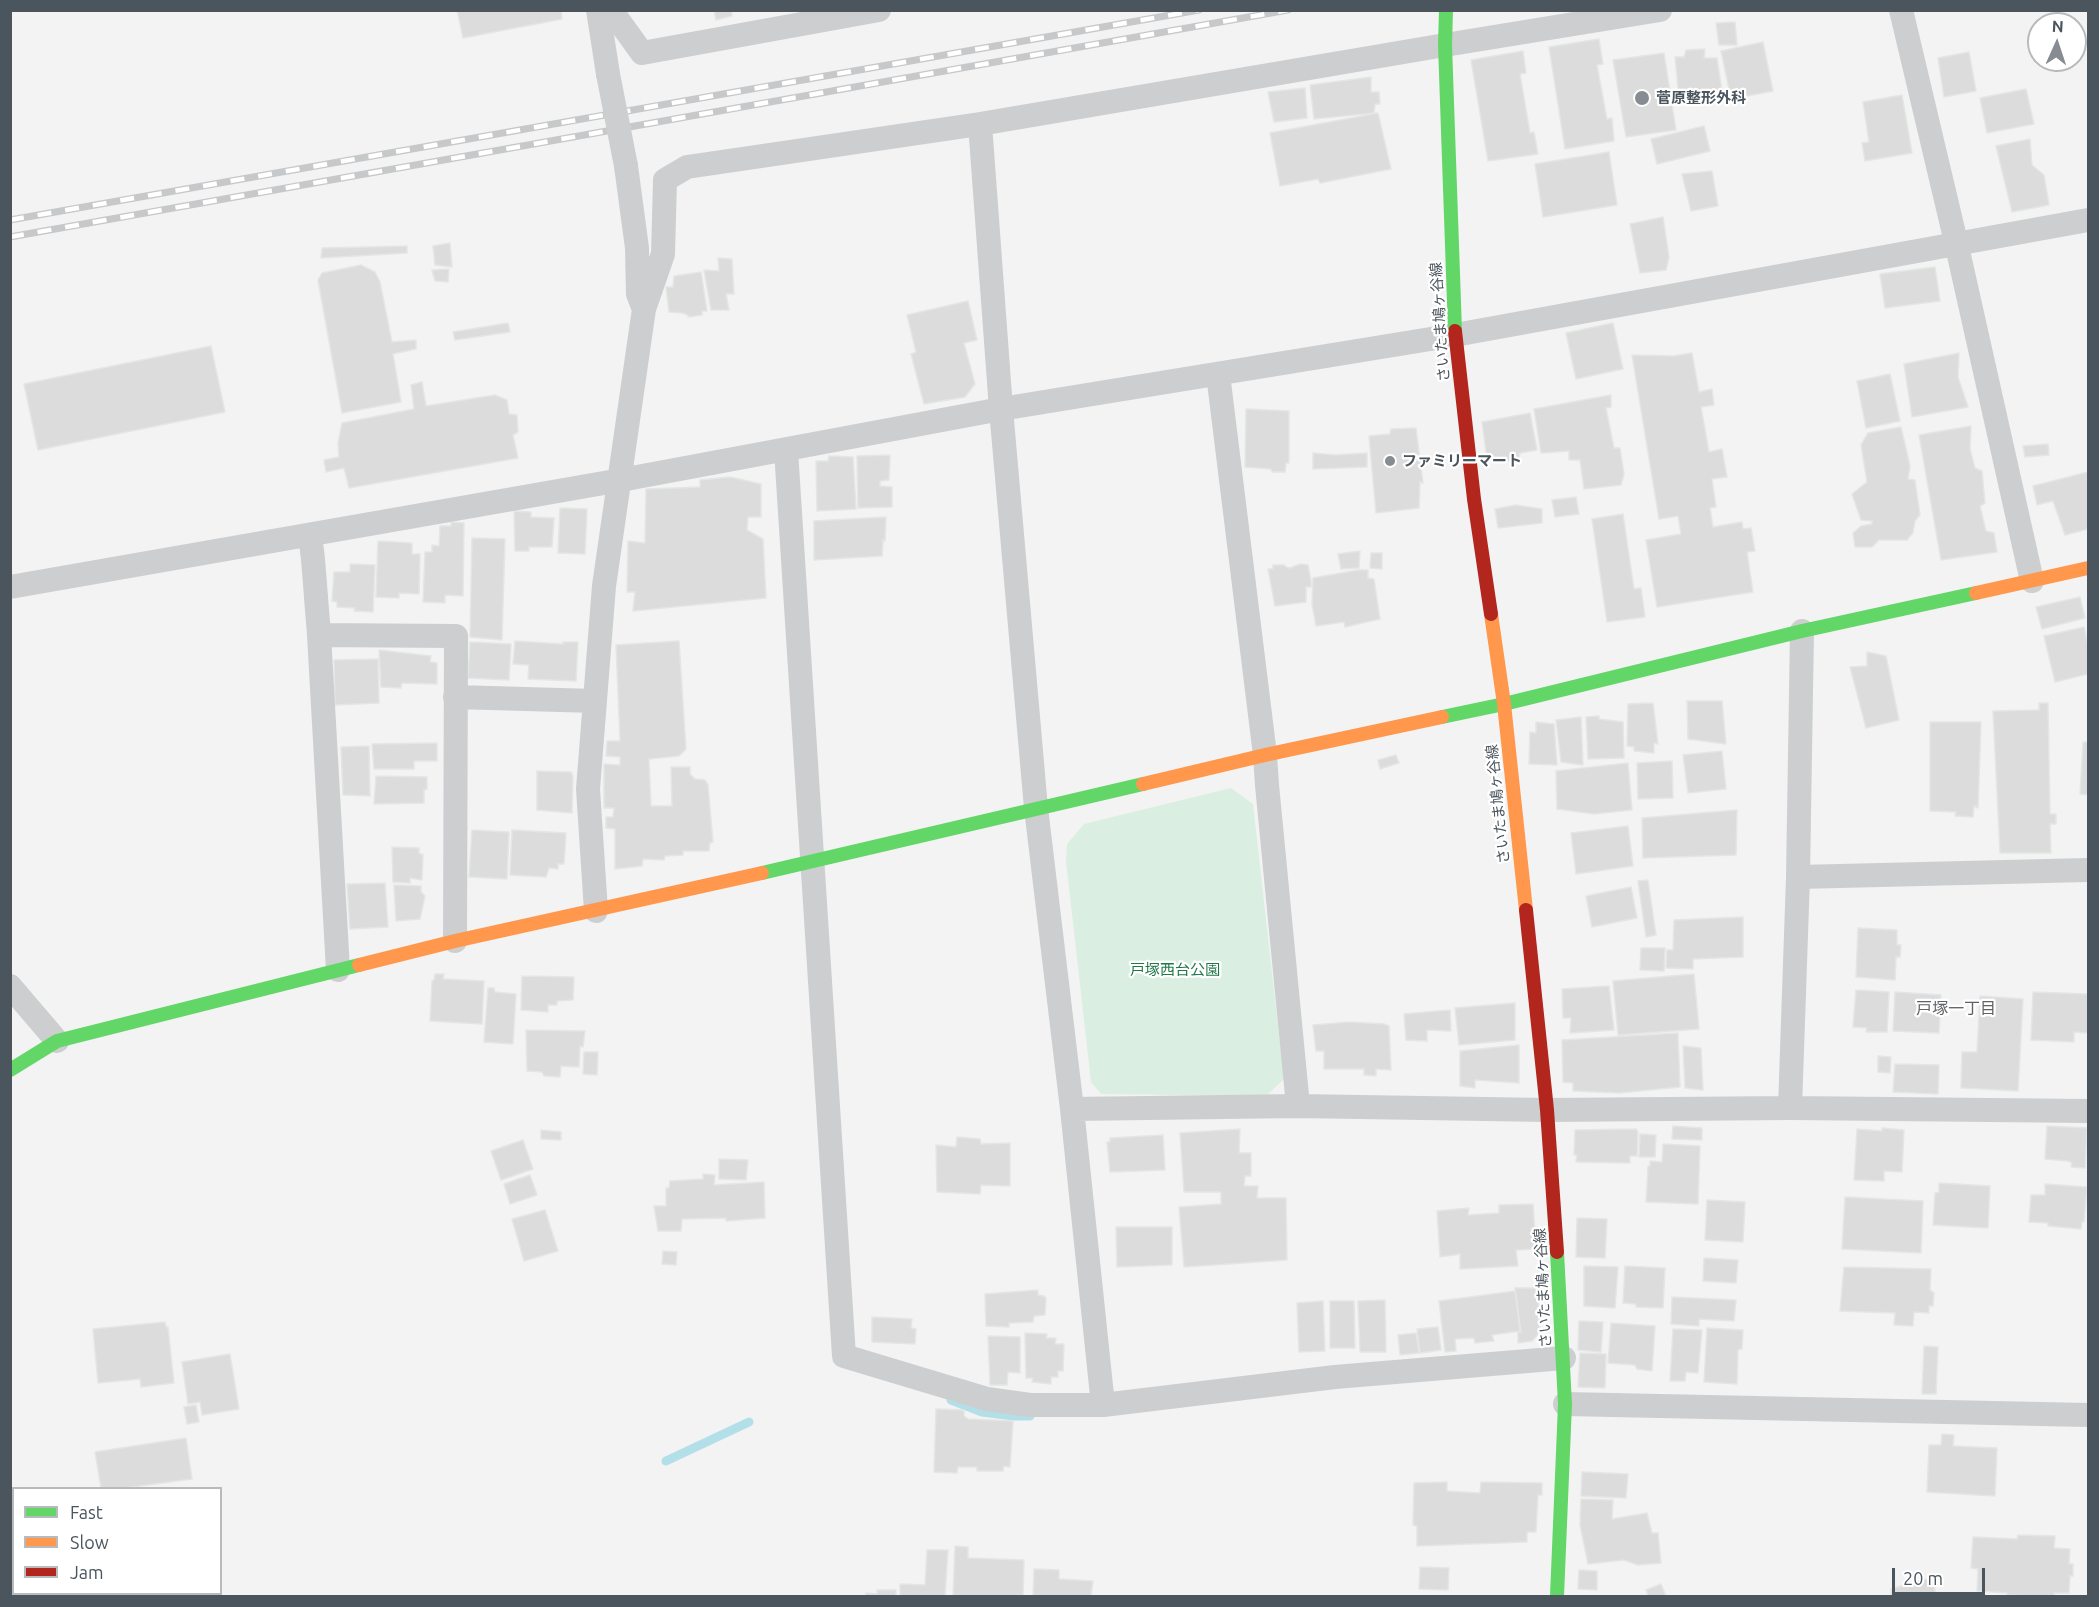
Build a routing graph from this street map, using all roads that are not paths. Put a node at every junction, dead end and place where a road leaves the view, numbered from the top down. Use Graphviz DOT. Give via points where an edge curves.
graph roads {
  1 [pos="598,10"];
  2 [pos="611,10"];
  3 [pos="879,10"];
  4 [pos="1446,10"];
  5 [pos="1660,10"];
  6 [pos="1901,10"];
  7 [pos="1445,35"];
  8 [pos="980,123"];
  9 [pos="2088,220"];
  10 [pos="1956,242"];
  11 [pos="644,309"];
  12 [pos="1455,335"];
  13 [pos="1218,374"];
  14 [pos="1002,410"];
  15 [pos="786,450"];
  16 [pos="621,480"];
  17 [pos="309,535"];
  18 [pos="2088,568"];
  19 [pos="2031,581"];
  20 [pos="10,587"];
  21 [pos="1802,632"];
  22 [pos="319,635"];
  23 [pos="455,697"];
  24 [pos="595,701"];
  25 [pos="1504,704"];
  26 [pos="1265,754"];
  27 [pos="1036,808"];
  28 [pos="812,862"];
  29 [pos="2088,870"];
  30 [pos="1798,878"];
  31 [pos="596,911"];
  32 [pos="454,941"];
  33 [pos="338,970"];
  34 [pos="10,986"];
  35 [pos="57,1041"];
  36 [pos="10,1070"];
  37 [pos="1298,1106"];
  38 [pos="1790,1108"];
  39 [pos="1072,1109"];
  40 [pos="1547,1110"];
  41 [pos="2088,1112"];
  42 [pos="1564,1358"];
  43 [pos="1103,1404"];
  44 [pos="1565,1404"];
  45 [pos="2088,1415"];
  46 [pos="1557,1596"];
  1 -- 11 [label="street, bridge" via="626,166 637,248 638,294"];
  2 -- 3 [label="street" via="642,53"];
  4 -- 7 [label="street, さいたま鳩ヶ谷線"];
  5 -- 7 [label="street"];
  6 -- 10 [label="street"];
  7 -- 8 [label="street"];
  7 -- 12 [label="street, さいたま鳩ヶ谷線"];
  8 -- 11 [label="street" via="687,167 665,180 663,255"];
  8 -- 14 [label="street"];
  9 -- 10 [label="street"];
  10 -- 12 [label="street"];
  10 -- 19 [label="street"];
  11 -- 16 [label="street"];
  12 -- 13 [label="street"];
  12 -- 25 [label="street, さいたま鳩ヶ谷線"];
  13 -- 14 [label="street"];
  13 -- 26 [label="street"];
  14 -- 15 [label="street"];
  14 -- 27 [label="street"];
  15 -- 16 [label="street"];
  15 -- 28 [label="street"];
  16 -- 17 [label="street"];
  16 -- 24 [label="street" via="604,586"];
  17 -- 20 [label="street"];
  17 -- 22 [label="street"];
  18 -- 19 [label="street"];
  19 -- 21 [label="street"];
  21 -- 25 [label="street"];
  21 -- 30 [label="street"];
  22 -- 23 [label="street" via="456,636"];
  22 -- 33 [label="street"];
  23 -- 24 [label="street"];
  23 -- 32 [label="street"];
  24 -- 31 [label="street" via="588,789"];
  25 -- 26 [label="street"];
  25 -- 40 [label="street, さいたま鳩ヶ谷線"];
  26 -- 27 [label="street"];
  26 -- 37 [label="street"];
  27 -- 28 [label="street"];
  27 -- 39 [label="street"];
  28 -- 31 [label="street"];
  28 -- 43 [label="street" via="844,1356 987,1399 1030,1405"];
  29 -- 30 [label="street"];
  30 -- 38 [label="street"];
  31 -- 32 [label="street"];
  32 -- 33 [label="street"];
  33 -- 35 [label="street"];
  34 -- 35 [label="street"];
  35 -- 36 [label="street"];
  37 -- 39 [label="street"];
  37 -- 40 [label="street"];
  38 -- 40 [label="street"];
  38 -- 41 [label="street"];
  39 -- 43 [label="street"];
  40 -- 42 [label="street, さいたま鳩ヶ谷線"];
  42 -- 43 [label="street" via="1335,1377"];
  42 -- 44 [label="street, さいたま鳩ヶ谷線"];
  44 -- 45 [label="street"];
  44 -- 46 [label="street, さいたま鳩ヶ谷線"];
}
